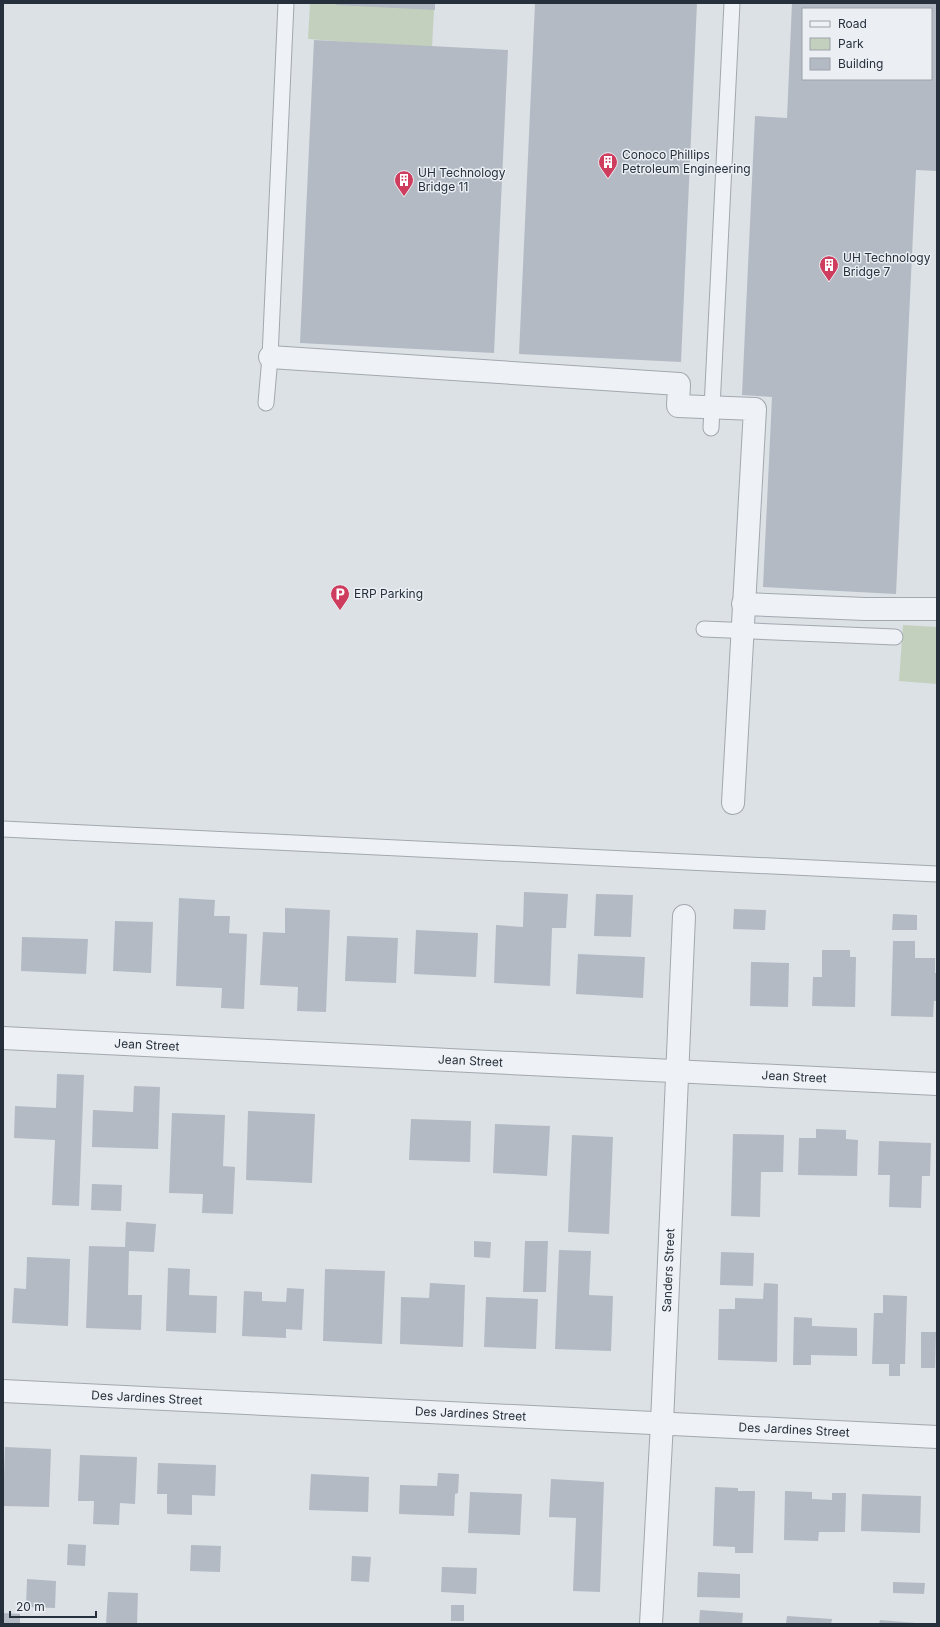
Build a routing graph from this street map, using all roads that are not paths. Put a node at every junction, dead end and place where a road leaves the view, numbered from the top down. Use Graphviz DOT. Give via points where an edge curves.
graph roads {
  1 [pos="286,3"];
  2 [pos="732,3"];
  3 [pos="270,357"];
  4 [pos="266,403"];
  5 [pos="712,417"];
  6 [pos="743,604"];
  7 [pos="937,609"];
  8 [pos="704,629"];
  9 [pos="742,632"];
  10 [pos="895,637"];
  11 [pos="732,803"];
  12 [pos="3,829"];
  13 [pos="937,874"];
  14 [pos="684,916"];
  15 [pos="3,1038"];
  16 [pos="678,1071"];
  17 [pos="937,1084"];
  18 [pos="3,1391"];
  19 [pos="662,1423"];
  20 [pos="937,1437"];
  21 [pos="651,1624"];
  1 -- 3 [label="lane"];
  2 -- 5 [label="lane"];
  3 -- 4 [label="lane"];
  3 -- 5 [label="street" via="679,384 678,406"];
  5 -- 6 [label="street" via="755,409 746,591"];
  6 -- 7 [label="street"];
  6 -- 9 [label="street"];
  8 -- 9 [label="lane"];
  9 -- 10 [label="lane"];
  9 -- 11 [label="street"];
  12 -- 13 [label="lane"];
  14 -- 16 [label="street, Sanders Street"];
  15 -- 16 [label="street, Jean Street"];
  16 -- 17 [label="street, Jean Street"];
  16 -- 19 [label="street, Sanders Street"];
  18 -- 19 [label="street, Des Jardines Street"];
  19 -- 20 [label="street, Des Jardines Street"];
  19 -- 21 [label="street, Sanders Street"];
}
